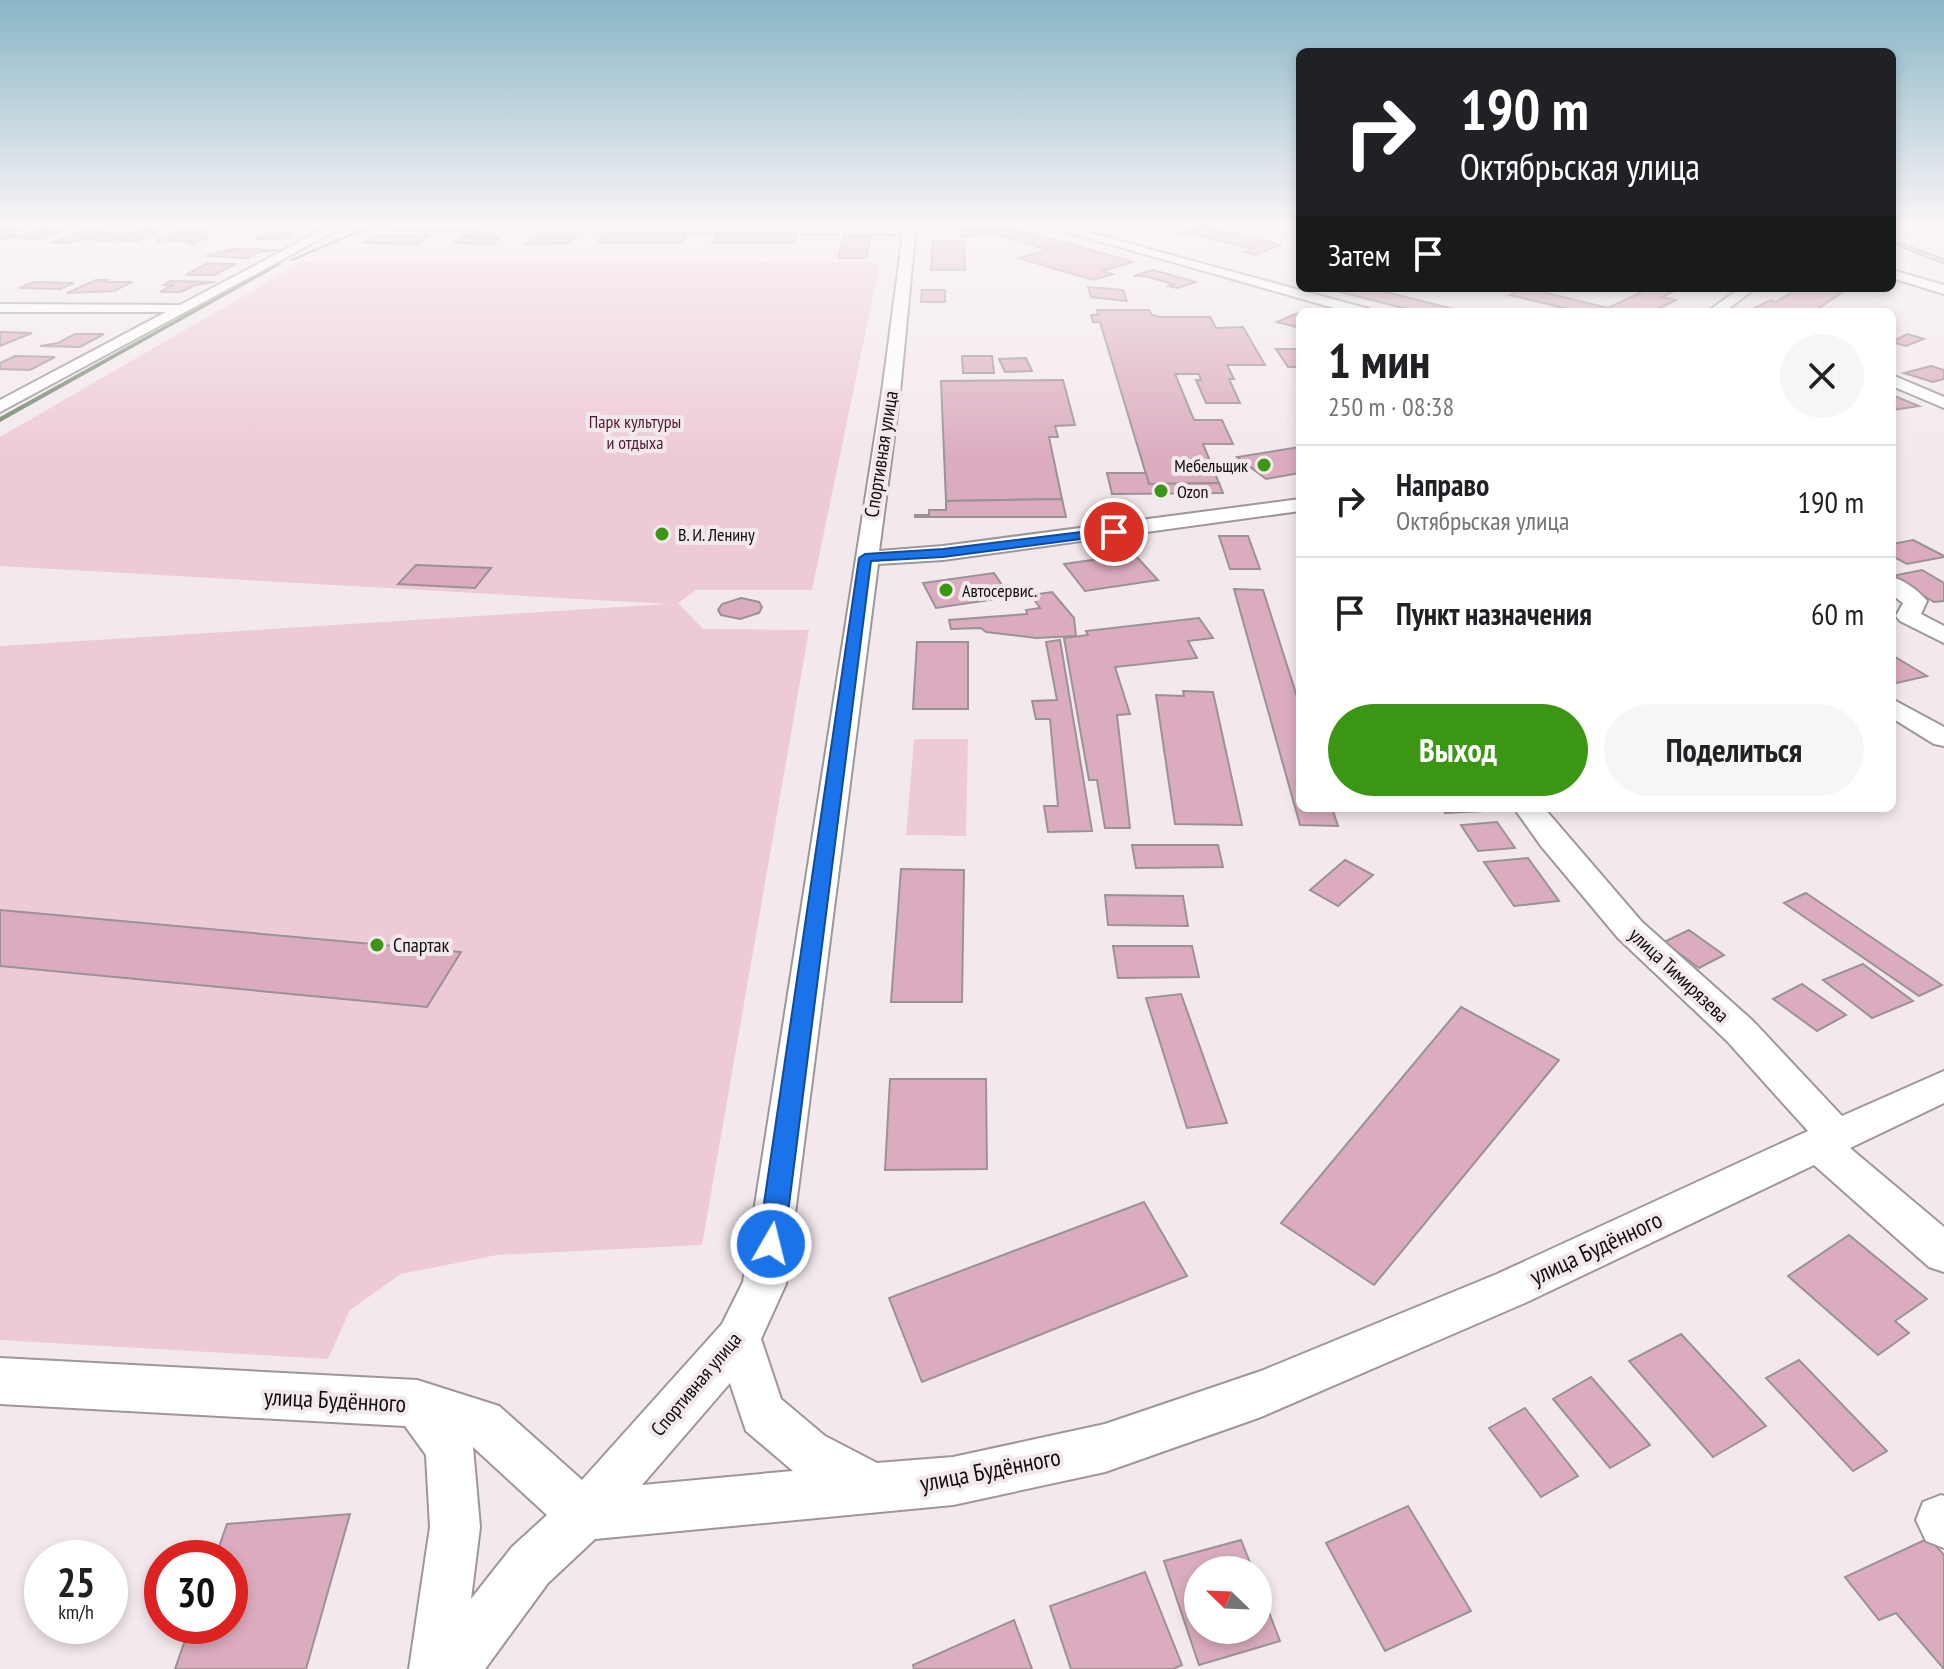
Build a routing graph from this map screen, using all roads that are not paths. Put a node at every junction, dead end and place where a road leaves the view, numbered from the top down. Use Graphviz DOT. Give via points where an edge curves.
graph roads {
  1 [pos="192,302"];
  2 [pos="901,302"];
  3 [pos="1327,302"];
  4 [pos="182,307"];
  5 [pos="0,308"];
  6 [pos="1350,308"];
  7 [pos="1896,382"];
  8 [pos="1944,390"];
  9 [pos="1925,395"];
  10 [pos="1944,403"];
  11 [pos="0,407"];
  12 [pos="1296,506"];
  13 [pos="865,558"];
  14 [pos="1896,587"];
  15 [pos="1900,617"];
  16 [pos="1944,636"];
  17 [pos="1896,709"];
  18 [pos="1944,738"];
  19 [pos="1532,812"];
  20 [pos="1944,1086"];
  21 [pos="1827,1140"];
  22 [pos="1944,1253"];
  23 [pos="738,1339"];
  24 [pos="0,1381"];
  25 [pos="417,1403"];
  26 [pos="875,1489"];
  27 [pos="584,1515"];
  28 [pos="436,1669"];
  29 [pos="452,1669"];
  1 -- 4 [label="street"];
  2 -- 13 [label="street, Спортивная улица"];
  3 -- 6 [label="street"];
  4 -- 5 [label="street"];
  4 -- 11 [label="street"];
  7 -- 9 [label="street"];
  8 -- 9 [label="street"];
  9 -- 10 [label="street"];
  12 -- 13 [label="street" via="973,549"];
  13 -- 23 [label="street, Спортивная улица" via="771,1244 764,1284"];
  14 -- 15 [label="street" via="1915,601"];
  15 -- 16 [label="street"];
  17 -- 18 [label="street"];
  19 -- 21 [label="street, улица Тимирязева" via="1630,930 1740,1031"];
  20 -- 21 [label="street, улица Будённого"];
  21 -- 22 [label="street, улица Тимирязева"];
  21 -- 26 [label="street, улица Будённого" via="1512,1288 1261,1394 1105,1448 953,1481"];
  23 -- 26 [label="street" via="763,1414 808,1453"];
  23 -- 27 [label="street, Спортивная улица"];
  24 -- 25 [label="street, улица Будённого"];
  25 -- 27 [label="street, улица Будённого" via="482,1423"];
  25 -- 28 [label="street" via="449,1447 455,1527"];
  26 -- 27 [label="street, улица Будённого"];
  27 -- 29 [label="street, Спортивная улица" via="530,1565"];
}
